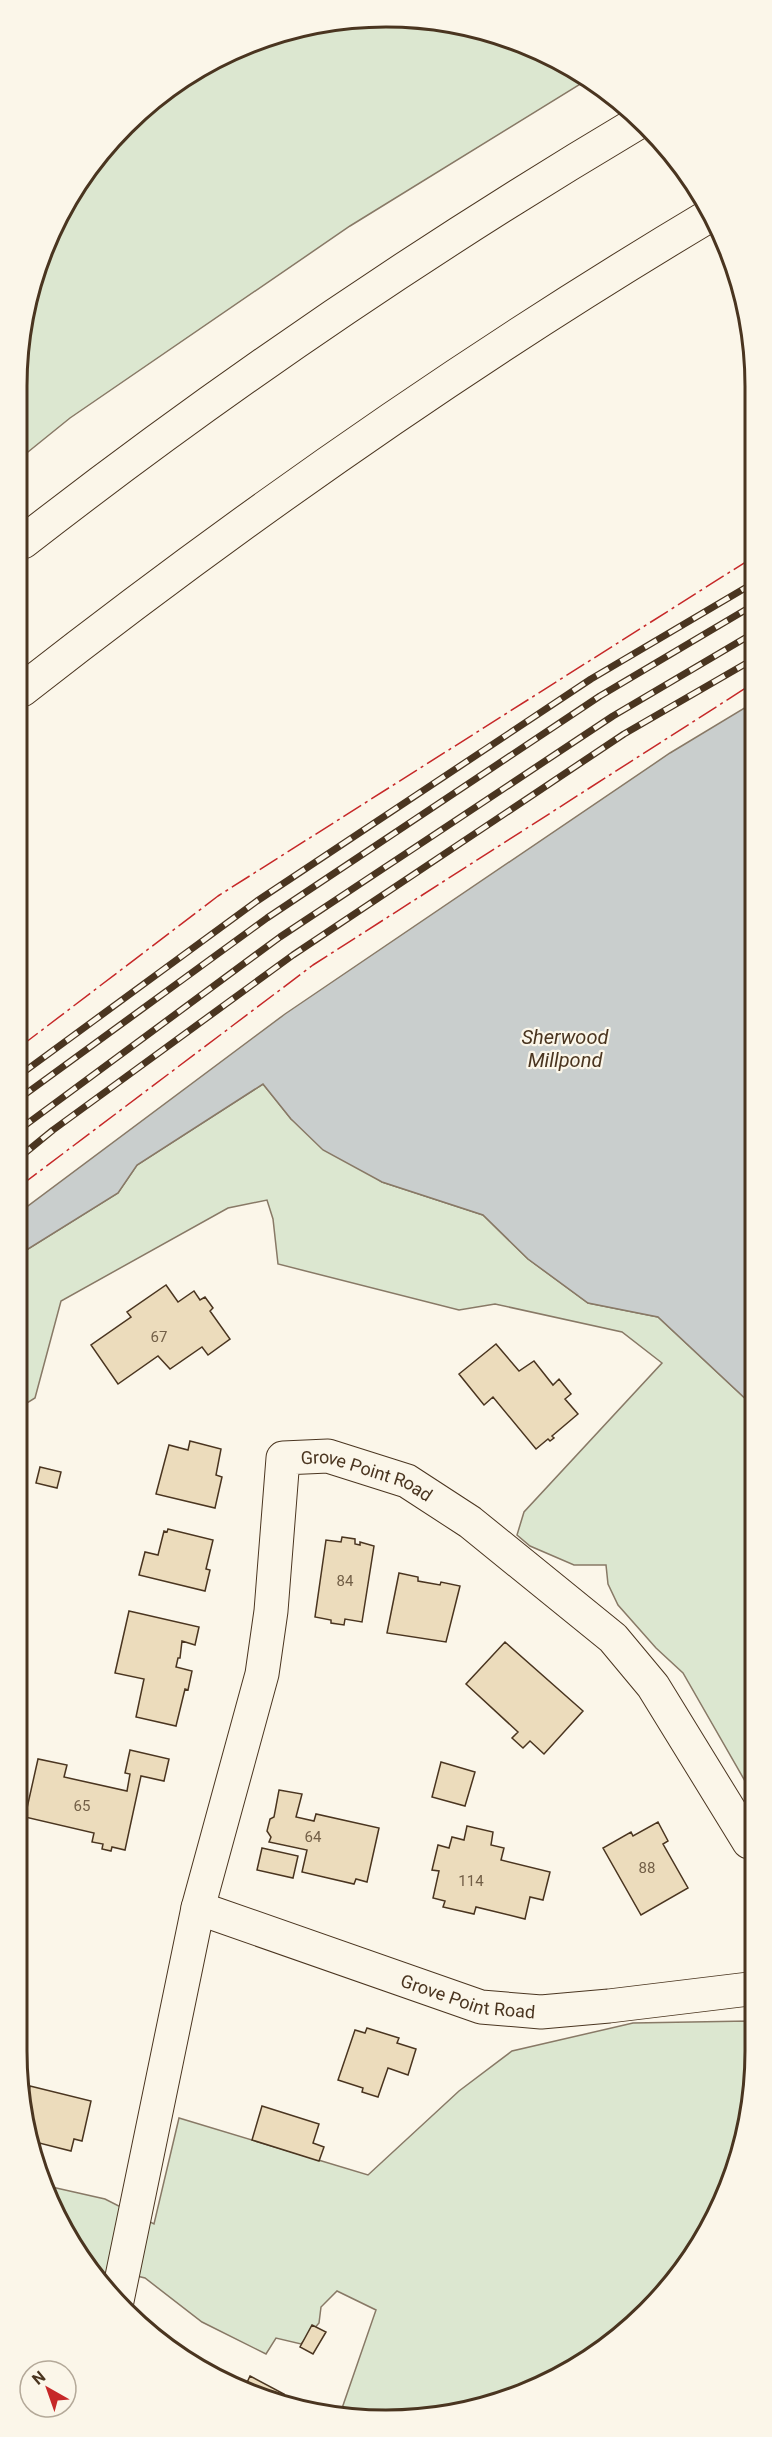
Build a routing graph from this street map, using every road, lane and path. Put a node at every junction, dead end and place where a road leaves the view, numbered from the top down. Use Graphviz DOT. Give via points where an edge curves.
graph roads {
  1 [pos="633,126"];
  2 [pos="704,219"];
  3 [pos="27,539"];
  4 [pos="27,686"];
  5 [pos="745,1836"];
  6 [pos="198,1908"];
  7 [pos="745,1990"];
  8 [pos="119,2291"];
  1 -- 3 [label="main road" via="381,286 160,440"];
  2 -- 4 [label="main road" via="542,320 311,474"];
  5 -- 6 [label="main road, Grove Point Road" via="653,1686 613,1638 470,1522 408,1481 328,1456 283,1458 262,1674"];
  6 -- 7 [label="main road, Grove Point Road" via="482,2007 541,2012"];
  6 -- 8 [label="main road, Grove Point Road"];
}
